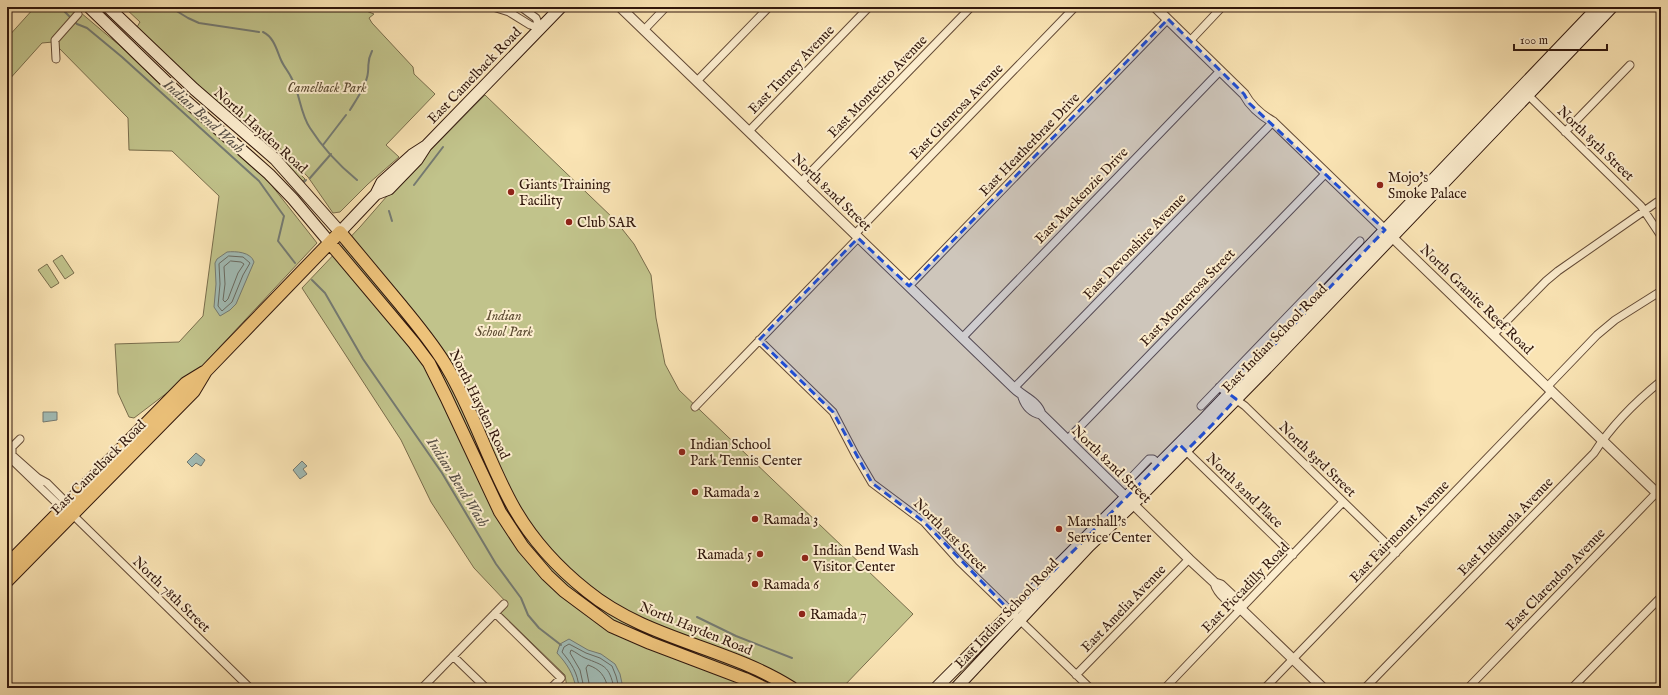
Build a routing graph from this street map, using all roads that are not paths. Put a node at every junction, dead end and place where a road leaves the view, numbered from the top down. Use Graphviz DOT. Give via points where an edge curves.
graph roads {
  1 [pos="89,7"];
  2 [pos="108,7"];
  3 [pos="493,7"];
  4 [pos="521,7"];
  5 [pos="561,7"];
  6 [pos="620,7"];
  7 [pos="666,7"];
  8 [pos="768,7"];
  9 [pos="869,7"];
  10 [pos="971,7"];
  11 [pos="1075,7"];
  12 [pos="1155,7"];
  13 [pos="1222,7"];
  14 [pos="1598,7"];
  15 [pos="1612,7"];
  16 [pos="78,14"];
  17 [pos="1168,19"];
  18 [pos="540,28"];
  19 [pos="644,30"];
  20 [pos="1190,41"];
  21 [pos="56,59"];
  22 [pos="1630,65"];
  23 [pos="1220,71"];
  24 [pos="697,81"];
  25 [pos="1528,96"];
  26 [pos="1273,122"];
  27 [pos="749,131"];
  28 [pos="1565,132"];
  29 [pos="1326,173"];
  30 [pos="801,182"];
  31 [pos="1657,202"];
  32 [pos="1645,211"];
  33 [pos="340,232"];
  34 [pos="1388,233"];
  35 [pos="857,236"];
  36 [pos="1661,236"];
  37 [pos="1360,241"];
  38 [pos="330,243"];
  39 [pos="1358,251"];
  40 [pos="909,286"];
  41 [pos="1661,291"];
  42 [pos="1493,335"];
  43 [pos="962,338"];
  44 [pos="759,340"];
  45 [pos="1661,381"];
  46 [pos="1014,388"];
  47 [pos="1550,389"];
  48 [pos="1228,393"];
  49 [pos="1201,406"];
  50 [pos="694,407"];
  51 [pos="20,438"];
  52 [pos="1067,440"];
  53 [pos="1602,440"];
  54 [pos="1182,447"];
  55 [pos="1159,464"];
  56 [pos="1129,480"];
  57 [pos="1659,493"];
  58 [pos="1129,500"];
  59 [pos="1343,502"];
  60 [pos="70,512"];
  61 [pos="1396,553"];
  62 [pos="1293,555"];
  63 [pos="1189,559"];
  64 [pos="7,565"];
  65 [pos="7,581"];
  66 [pos="1661,597"];
  67 [pos="504,604"];
  68 [pos="1241,609"];
  69 [pos="495,613"];
  70 [pos="1016,616"];
  71 [pos="453,656"];
  72 [pos="1293,659"];
  73 [pos="1076,675"];
  74 [pos="250,688"];
  75 [pos="422,688"];
  76 [pos="486,688"];
  77 [pos="551,688"];
  78 [pos="764,688"];
  79 [pos="792,688"];
  80 [pos="936,688"];
  81 [pos="956,688"];
  82 [pos="1090,688"];
  83 [pos="1165,688"];
  84 [pos="1265,688"];
  85 [pos="1323,688"];
  86 [pos="1365,688"];
  87 [pos="1468,688"];
  88 [pos="1572,688"];
  1 -- 38 [label="main road, North Hayden Road" via="184,100 269,174"];
  2 -- 33 [label="main road, North Hayden Road" via="194,89 275,159"];
  3 -- 18 [label="street"];
  4 -- 18 [label="street" via="536,18"];
  5 -- 18 [label="main road, East Camelback Road"];
  6 -- 19 [label="street, North 82nd Street"];
  7 -- 19 [label="street"];
  8 -- 24 [label="street"];
  9 -- 27 [label="street, East Turney Avenue"];
  10 -- 30 [label="street, East Montecito Avenue"];
  11 -- 35 [label="street, East Glenrosa Avenue"];
  12 -- 17 [label="street, North Granite Reef Road"];
  13 -- 20 [label="street"];
  14 -- 34 [label="main road, East Indian School Road"];
  15 -- 25 [label="main road, East Indian School Road"];
  16 -- 21 [label="street" via="55,40"];
  17 -- 20 [label="street, North Granite Reef Road"];
  17 -- 40 [label="street, East Heatherbrae Drive"];
  18 -- 33 [label="main road, East Camelback Road" via="426,146 417,160 389,189 376,194"];
  19 -- 24 [label="street, North 82nd Street"];
  20 -- 23 [label="street, North Granite Reef Road"];
  22 -- 28 [label="street"];
  23 -- 26 [label="street, North Granite Reef Road" via="1262,116"];
  23 -- 43 [label="street, East Mackenzie Drive"];
  24 -- 27 [label="street, North 82nd Street"];
  25 -- 28 [label="street, North 85th Street"];
  25 -- 34 [label="main road, East Indian School Road"];
  26 -- 29 [label="street, North Granite Reef Road"];
  26 -- 46 [label="street, East Devonshire Avenue"];
  27 -- 30 [label="street, North 82nd Street"];
  28 -- 32 [label="street, North 85th Street"];
  29 -- 34 [label="street, North Granite Reef Road"];
  29 -- 52 [label="street, East Monterosa Street"];
  30 -- 35 [label="street, North 82nd Street"];
  31 -- 32 [label="street"];
  32 -- 36 [label="street, North 85th Street"];
  32 -- 42 [label="street" via="1558,271"];
  33 -- 38 [label="main road, East Camelback Road"];
  33 -- 79 [label="main road, North Hayden Road" via="425,335 444,362 514,509 559,567 597,599 623,614 747,664"];
  34 -- 39 [label="main road, East Indian School Road"];
  34 -- 42 [label="street, North Granite Reef Road"];
  34 -- 48 [label="main road, East Indian School Road"];
  35 -- 40 [label="street, North 82nd Street"];
  35 -- 44 [label="street, East Glenrosa Avenue"];
  37 -- 39 [label="street, East Indian School Road"];
  38 -- 60 [label="main road, East Camelback Road" via="206,371 186,383"];
  38 -- 78 [label="main road, North Hayden Road" via="429,363 503,517 531,558 547,575 611,626 650,644"];
  39 -- 48 [label="main road, East Indian School Road"];
  40 -- 43 [label="street, North 82nd Street"];
  41 -- 47 [label="street, East Fairmount Avenue" via="1597,335"];
  42 -- 47 [label="street, North Granite Reef Road"];
  43 -- 46 [label="street, North 82nd Street"];
  44 -- 50 [label="street, East Glenrosa Avenue"];
  44 -- 70 [label="street, North 81st Street" via="833,412 872,483 924,522 959,561"];
  45 -- 53 [label="street, East Indianola Avenue" via="1644,394"];
  46 -- 52 [label="street, North 82nd Street" via="1023,397 1025,404 1035,413 1041,414"];
  47 -- 53 [label="street, North Granite Reef Road"];
  47 -- 61 [label="street, East Fairmount Avenue"];
  48 -- 49 [label="street, East Indian School Road"];
  48 -- 54 [label="main road, East Indian School Road"];
  48 -- 59 [label="street, North 83rd Street" via="1245,406"];
  51 -- 60 [label="street, North 78th Street" via="12,448 11,454 46,483"];
  52 -- 58 [label="street, North 82nd Street"];
  53 -- 57 [label="street, North Granite Reef Road"];
  53 -- 86 [label="street, East Indianola Avenue" via="1594,453"];
  54 -- 55 [label="main road, East Indian School Road"];
  54 -- 58 [label="main road, East Indian School Road"];
  54 -- 62 [label="street, North 82nd Place"];
  55 -- 56 [label="street" via="1149,459"];
  55 -- 58 [label="main road, East Indian School Road"];
  57 -- 87 [label="street, East Clarendon Avenue"];
  58 -- 63 [label="street, North 82nd Street"];
  58 -- 70 [label="main road, East Indian School Road" via="1089,546"];
  59 -- 61 [label="street, North 83rd Street"];
  59 -- 62 [label="street, East Piccadilly Road"];
  60 -- 64 [label="main road, East Camelback Road"];
  60 -- 65 [label="main road, East Camelback Road"];
  60 -- 74 [label="street, North 78th Street"];
  61 -- 72 [label="street, East Fairmount Avenue"];
  62 -- 68 [label="street, East Piccadilly Road"];
  63 -- 68 [label="street, North 82nd Street" via="1238,601"];
  63 -- 73 [label="street, East Amelia Avenue"];
  66 -- 88 [label="street"];
  67 -- 69 [label="street"];
  68 -- 72 [label="street, North 82nd Street"];
  68 -- 83 [label="street, East Piccadilly Road"];
  69 -- 71 [label="street"];
  69 -- 77 [label="street" via="561,678"];
  70 -- 73 [label="street, North 81st Street"];
  70 -- 80 [label="main road, East Indian School Road"];
  70 -- 81 [label="main road, East Indian School Road"];
  71 -- 75 [label="street"];
  71 -- 76 [label="street"];
  72 -- 84 [label="street, East Fairmount Avenue"];
  72 -- 85 [label="street, North 82nd Street"];
  73 -- 82 [label="street, North 81st Street"];
}
